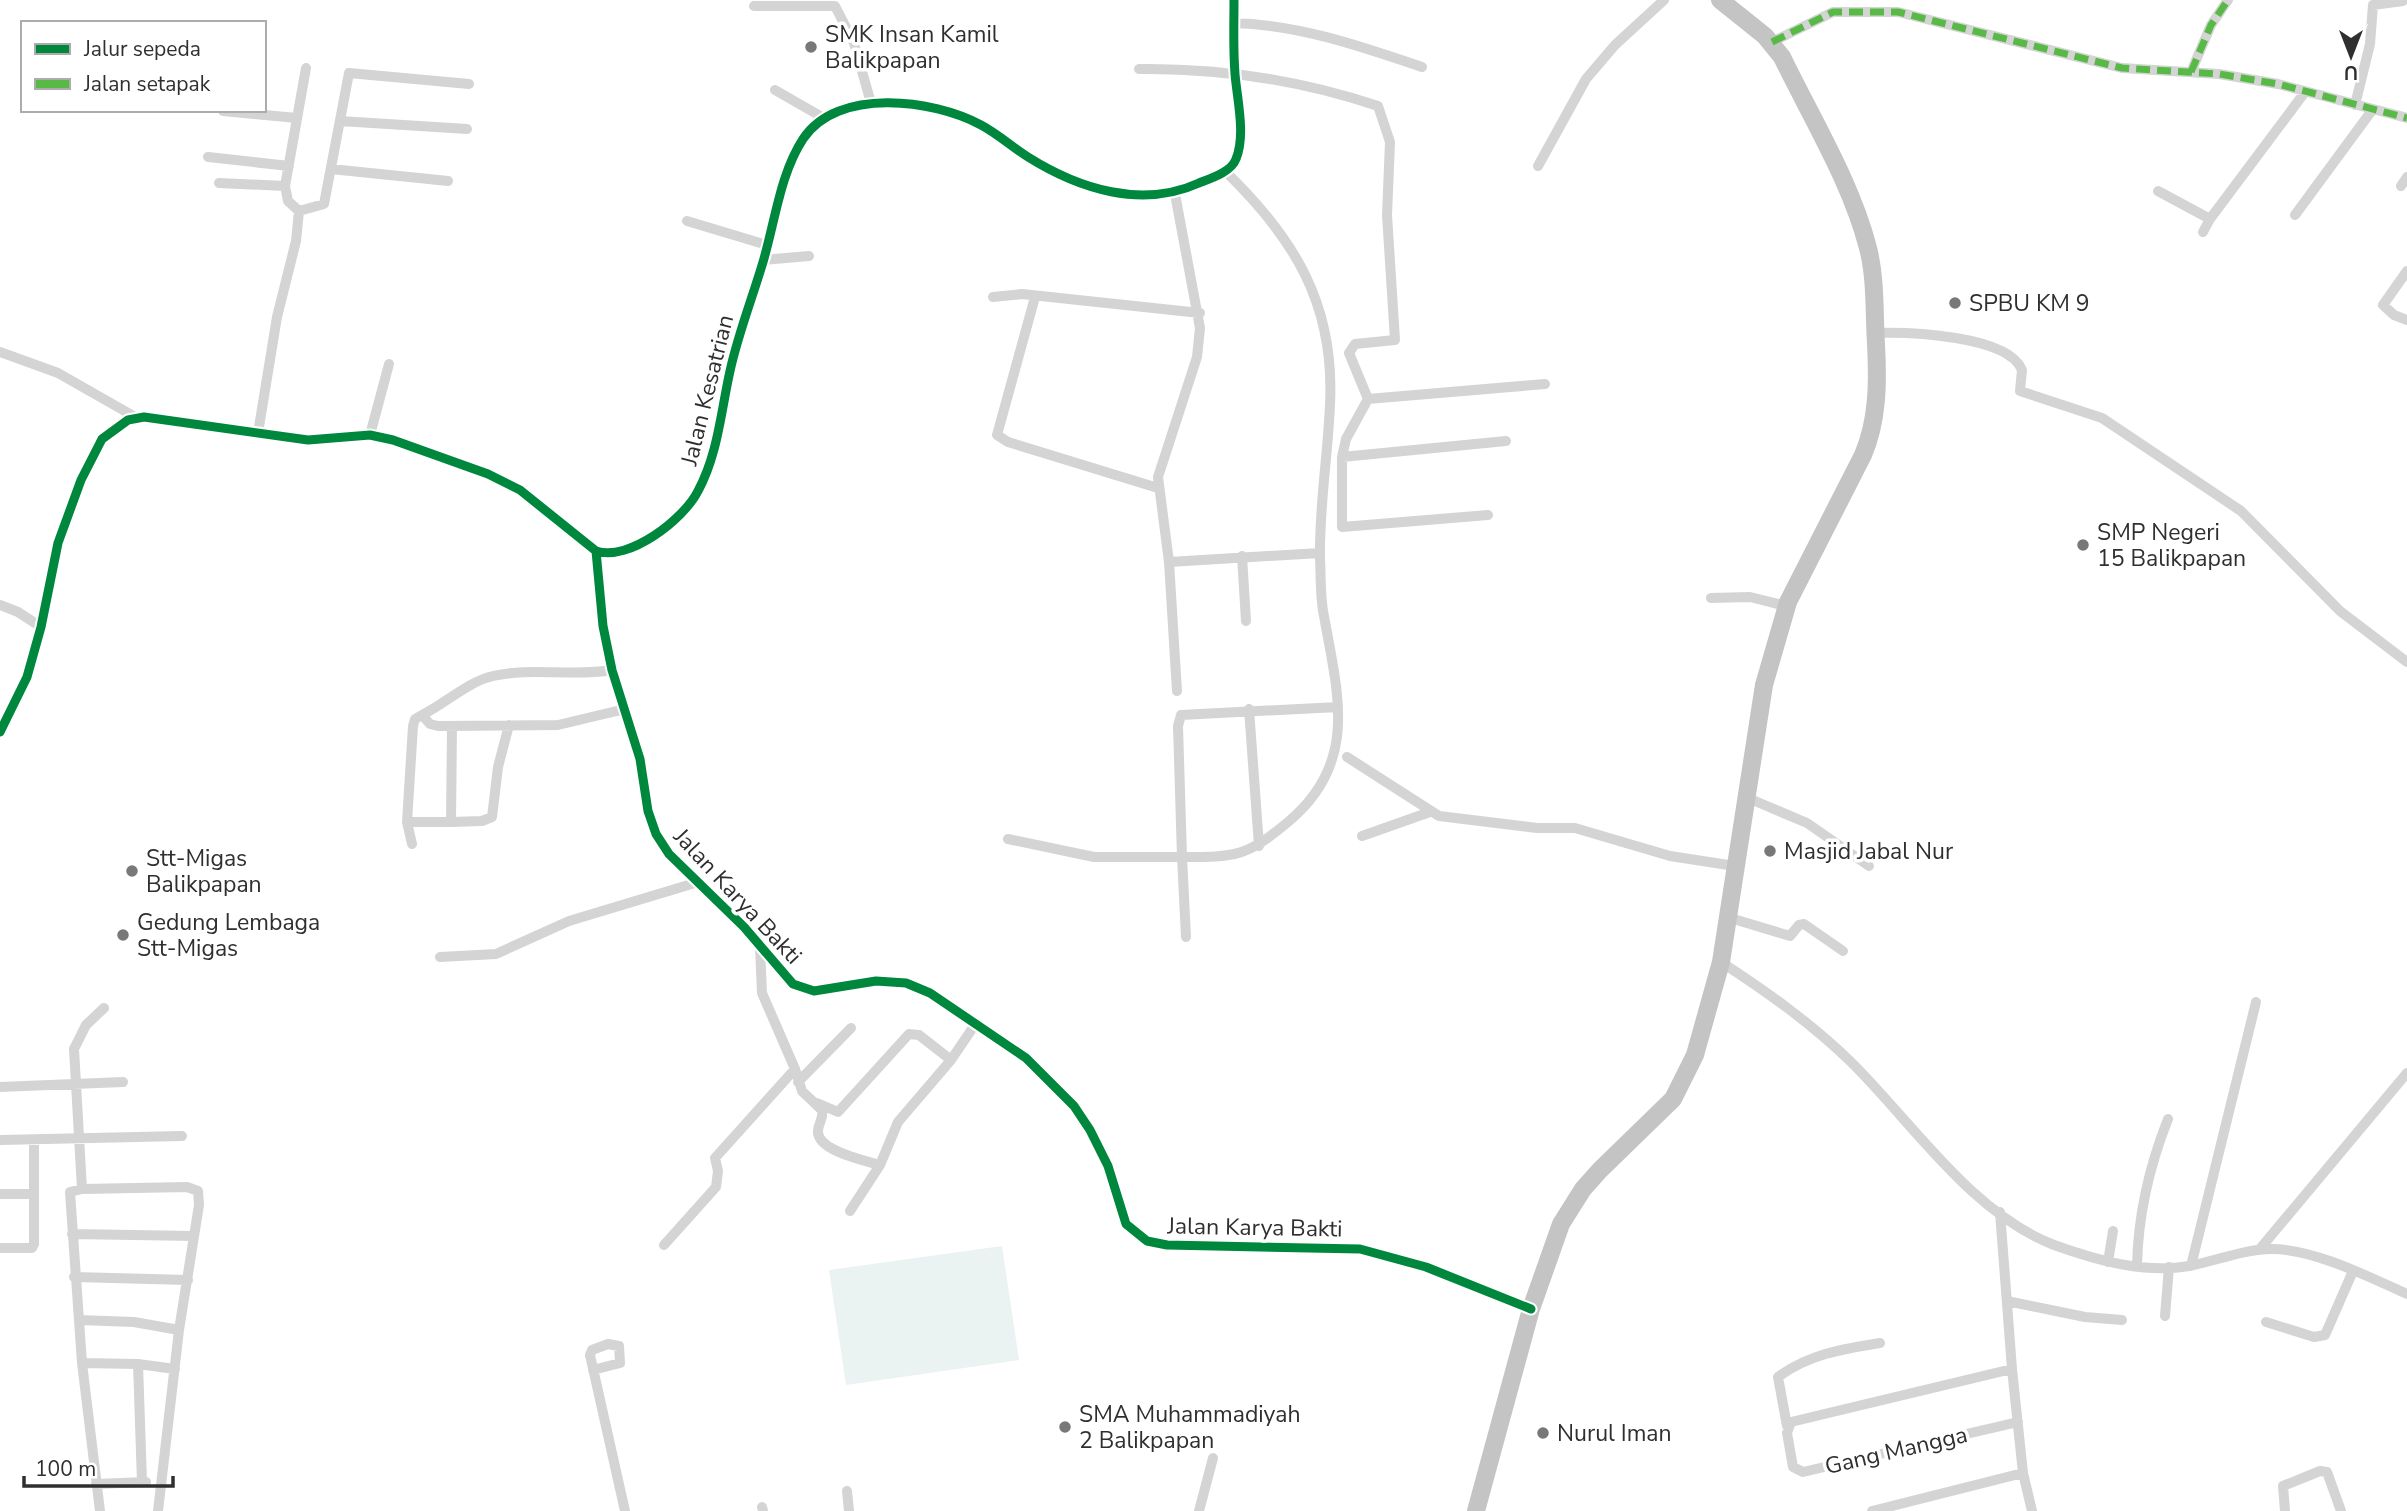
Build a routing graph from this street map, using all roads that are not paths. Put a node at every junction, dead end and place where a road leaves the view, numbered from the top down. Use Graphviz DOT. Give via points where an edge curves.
graph roads {
  1 [pos="1234,0"];
  2 [pos="1664,0"];
  3 [pos="1720,0"];
  4 [pos="2228,0"];
  5 [pos="2403,1"];
  6 [pos="835,3"];
  7 [pos="754,6"];
  8 [pos="1234,23"];
  9 [pos="1772,42"];
  10 [pos="1422,67"];
  11 [pos="306,68"];
  12 [pos="1139,69"];
  13 [pos="2191,72"];
  14 [pos="1235,73"];
  15 [pos="470,84"];
  16 [pos="775,90"];
  17 [pos="2305,92"];
  18 [pos="871,103"];
  19 [pos="2354,104"];
  20 [pos="2373,109"];
  21 [pos="234,112"];
  22 [pos="822,117"];
  23 [pos="297,118"];
  24 [pos="2407,118"];
  25 [pos="340,121"];
  26 [pos="467,129"];
  27 [pos="208,157"];
  28 [pos="289,166"];
  29 [pos="1538,166"];
  30 [pos="331,169"];
  31 [pos="1225,171"];
  32 [pos="448,181"];
  33 [pos="219,183"];
  34 [pos="285,186"];
  35 [pos="2158,191"];
  36 [pos="1175,194"];
  37 [pos="299,211"];
  38 [pos="2295,215"];
  39 [pos="2210,219"];
  40 [pos="687,221"];
  41 [pos="2203,232"];
  42 [pos="767,245"];
  43 [pos="809,256"];
  44 [pos="764,260"];
  45 [pos="2407,271"];
  46 [pos="993,297"];
  47 [pos="1035,297"];
  48 [pos="1200,313"];
  49 [pos="2407,320"];
  50 [pos="1875,333"];
  51 [pos="0,352"];
  52 [pos="389,364"];
  53 [pos="1545,384"];
  54 [pos="1368,399"];
  55 [pos="137,418"];
  56 [pos="258,433"];
  57 [pos="370,435"];
  58 [pos="1506,441"];
  59 [pos="1342,457"];
  60 [pos="1158,488"];
  61 [pos="1489,515"];
  62 [pos="596,551"];
  63 [pos="1320,553"];
  64 [pos="1242,556"];
  65 [pos="1169,562"];
  66 [pos="1711,598"];
  67 [pos="0,605"];
  68 [pos="1786,606"];
  69 [pos="1246,621"];
  70 [pos="41,627"];
  71 [pos="2407,662"];
  72 [pos="612,670"];
  73 [pos="1177,691"];
  74 [pos="1338,707"];
  75 [pos="625,709"];
  76 [pos="1249,709"];
  77 [pos="422,715"];
  78 [pos="509,725"];
  79 [pos="453,726"];
  80 [pos="0,732"];
  81 [pos="1347,757"];
  82 [pos="1748,798"];
  83 [pos="1430,812"];
  84 [pos="407,822"];
  85 [pos="452,822"];
  86 [pos="1362,836"];
  87 [pos="1008,839"];
  88 [pos="412,844"];
  89 [pos="1259,845"];
  90 [pos="1182,857"];
  91 [pos="1735,866"];
  92 [pos="1869,866"];
  93 [pos="695,883"];
  94 [pos="1727,917"];
  95 [pos="1186,937"];
  96 [pos="760,948"];
  97 [pos="1843,951"];
  98 [pos="440,957"];
  99 [pos="1721,962"];
  100 [pos="2256,1002"];
  101 [pos="104,1007"];
  102 [pos="976,1023"];
  103 [pos="851,1028"];
  104 [pos="951,1060"];
  105 [pos="795,1069"];
  106 [pos="2407,1073"];
  107 [pos="123,1082"];
  108 [pos="798,1082"];
  109 [pos="77,1085"];
  110 [pos="0,1087"];
  111 [pos="817,1103"];
  112 [pos="2168,1119"];
  113 [pos="182,1136"];
  114 [pos="80,1138"];
  115 [pos="0,1140"];
  116 [pos="34,1140"];
  117 [pos="880,1165"];
  118 [pos="82,1189"];
  119 [pos="0,1194"];
  120 [pos="34,1194"];
  121 [pos="850,1211"];
  122 [pos="2000,1212"];
  123 [pos="2113,1231"];
  124 [pos="72,1234"];
  125 [pos="194,1236"];
  126 [pos="664,1245"];
  127 [pos="0,1248"];
  128 [pos="2259,1250"];
  129 [pos="2108,1262"];
  130 [pos="2137,1266"];
  131 [pos="2191,1266"];
  132 [pos="2169,1267"];
  133 [pos="2353,1271"];
  134 [pos="74,1276"];
  135 [pos="188,1280"];
  136 [pos="2407,1294"];
  137 [pos="2007,1301"];
  138 [pos="1531,1310"];
  139 [pos="2165,1316"];
  140 [pos="79,1320"];
  141 [pos="2122,1320"];
  142 [pos="2266,1322"];
  143 [pos="179,1330"];
  144 [pos="1880,1343"];
  145 [pos="82,1363"];
  146 [pos="138,1364"];
  147 [pos="175,1369"];
  148 [pos="2012,1369"];
  149 [pos="593,1370"];
  150 [pos="2018,1423"];
  151 [pos="1787,1426"];
  152 [pos="1213,1458"];
  153 [pos="2023,1473"];
  154 [pos="142,1482"];
  155 [pos="159,1482"];
  156 [pos="96,1484"];
  157 [pos="847,1491"];
  158 [pos="100,1511"];
  159 [pos="158,1511"];
  160 [pos="625,1511"];
  161 [pos="849,1511"];
  162 [pos="1199,1511"];
  163 [pos="1476,1511"];
  164 [pos="1872,1511"];
  165 [pos="2032,1511"];
  166 [pos="2285,1511"];
  167 [pos="2342,1511"];
  1 -- 8 [label="street"];
  2 -- 29 [label="street" via="1586,79"];
  3 -- 9 [label="highway"];
  4 -- 13 [label="street" via="2211,25"];
  5 -- 19 [label="street" via="2374,5 2370,44"];
  6 -- 7 [label="street"];
  6 -- 18 [label="street" via="854,43"];
  8 -- 10 [label="street" via="1324,35"];
  8 -- 14 [label="street"];
  9 -- 13 [label="street" via="1833,12 1898,12 2122,68"];
  9 -- 50 [label="highway" via="1856,209 1868,250"];
  11 -- 23 [label="street"];
  12 -- 14 [label="street"];
  13 -- 17 [label="street"];
  14 -- 31 [label="street" via="1238,153"];
  14 -- 54 [label="street" via="1294,81 1378,106 1390,142 1387,215 1395,340 1355,344 1349,353"];
  15 -- 25 [label="street" via="349,73"];
  16 -- 22 [label="street"];
  17 -- 19 [label="street"];
  17 -- 39 [label="street"];
  18 -- 22 [label="street"];
  18 -- 36 [label="street" via="925,107 965,118 1084,186 1135,194"];
  19 -- 20 [label="street"];
  20 -- 24 [label="street"];
  20 -- 38 [label="street"];
  21 -- 23 [label="street"];
  22 -- 42 [label="street, Jalan Kesatrian" via="794,158"];
  23 -- 28 [label="street"];
  25 -- 26 [label="street"];
  25 -- 30 [label="street"];
  27 -- 28 [label="street"];
  28 -- 34 [label="street"];
  30 -- 32 [label="street"];
  30 -- 37 [label="street" via="324,204"];
  31 -- 36 [label="street"];
  31 -- 63 [label="street" via="1284,235 1316,299 1331,373"];
  33 -- 34 [label="street"];
  34 -- 37 [label="street" via="288,201"];
  35 -- 39 [label="street"];
  36 -- 48 [label="street"];
  37 -- 56 [label="street"];
  39 -- 41 [label="street"];
  40 -- 42 [label="street"];
  42 -- 44 [label="street, Jalan Kesatrian"];
  43 -- 44 [label="street"];
  44 -- 62 [label="street, Jalan Kesatrian" via="741,329 709,466 692,502 644,541 617,552"];
  45 -- 49 [label="street" via="2383,304"];
  46 -- 47 [label="street"];
  47 -- 48 [label="street"];
  47 -- 60 [label="street" via="998,435 1007,442"];
  48 -- 60 [label="street" via="1197,358 1167,443"];
  50 -- 68 [label="highway" via="1878,372 1871,437"];
  50 -- 71 [label="street" via="1947,335 2012,359 2022,370 2020,391 2102,418 2232,505 2340,611"];
  51 -- 55 [label="street" via="58,373"];
  52 -- 57 [label="street"];
  53 -- 54 [label="street"];
  54 -- 59 [label="street" via="1346,439"];
  55 -- 56 [label="street"];
  55 -- 70 [label="street" via="116,426 102,439 82,480 58,543"];
  56 -- 57 [label="street" via="308,440"];
  57 -- 62 [label="street" via="414,446 509,484"];
  58 -- 59 [label="street"];
  59 -- 61 [label="street" via="1342,527"];
  60 -- 65 [label="street"];
  62 -- 72 [label="street, Jalan Karya Bakti"];
  63 -- 64 [label="street"];
  63 -- 74 [label="street"];
  64 -- 65 [label="street"];
  64 -- 69 [label="street"];
  65 -- 73 [label="street"];
  66 -- 68 [label="street" via="1750,597"];
  67 -- 70 [label="street"];
  68 -- 82 [label="highway" via="1764,685"];
  70 -- 80 [label="street" via="27,677"];
  72 -- 75 [label="street, Jalan Karya Bakti"];
  72 -- 77 [label="street" via="587,675 496,675"];
  74 -- 76 [label="street"];
  74 -- 89 [label="street" via="1334,752 1323,785 1300,812"];
  75 -- 78 [label="street" via="558,725"];
  75 -- 93 [label="street, Jalan Karya Bakti" via="656,834"];
  76 -- 89 [label="street"];
  76 -- 90 [label="street" via="1189,713 1179,718"];
  77 -- 79 [label="street" via="430,724"];
  77 -- 84 [label="street" via="413,726"];
  78 -- 79 [label="street"];
  78 -- 85 [label="street" via="492,817"];
  79 -- 85 [label="street"];
  81 -- 83 [label="street"];
  82 -- 91 [label="highway"];
  82 -- 92 [label="street" via="1807,823"];
  83 -- 86 [label="street"];
  83 -- 91 [label="street" via="1451,819 1575,828 1677,858"];
  84 -- 85 [label="street"];
  84 -- 88 [label="street"];
  87 -- 90 [label="street" via="1094,857"];
  89 -- 90 [label="street" via="1235,856"];
  90 -- 95 [label="street"];
  91 -- 94 [label="highway"];
  93 -- 96 [label="street, Jalan Karya Bakti" via="727,910"];
  93 -- 98 [label="street" via="569,921 496,954"];
  94 -- 97 [label="street" via="1790,936 1804,924"];
  94 -- 99 [label="highway"];
  96 -- 102 [label="street, Jalan Karya Bakti" via="788,979 808,991 876,981 906,983"];
  96 -- 105 [label="street" via="762,993"];
  99 -- 122 [label="street" via="1805,1018 1954,1174"];
  99 -- 138 [label="highway" via="1711,1006 1682,1086 1570,1207"];
  100 -- 131 [label="street"];
  101 -- 109 [label="street" via="86,1025 74,1049"];
  102 -- 104 [label="street"];
  102 -- 138 [label="street, Jalan Karya Bakti" via="1040,1070 1074,1106 1102,1152 1122,1218 1147,1241 1360,1249 1426,1267"];
  103 -- 108 [label="street"];
  104 -- 111 [label="street" via="919,1035 909,1034 838,1112"];
  104 -- 117 [label="street" via="898,1122"];
  105 -- 108 [label="street"];
  105 -- 126 [label="street" via="715,1158 716,1186"];
  106 -- 128 [label="street"];
  107 -- 109 [label="street"];
  108 -- 111 [label="street" via="804,1094"];
  109 -- 110 [label="street"];
  109 -- 114 [label="street"];
  111 -- 117 [label="street" via="823,1115 817,1134 820,1139 840,1153"];
  112 -- 130 [label="street" via="2141,1206"];
  113 -- 114 [label="street"];
  114 -- 116 [label="street"];
  114 -- 118 [label="street"];
  115 -- 116 [label="street"];
  116 -- 120 [label="street"];
  117 -- 121 [label="street"];
  118 -- 124 [label="street" via="70,1192"];
  118 -- 125 [label="street" via="194,1189 199,1195"];
  119 -- 120 [label="street"];
  120 -- 127 [label="street" via="34,1246"];
  122 -- 129 [label="street" via="2051,1244"];
  122 -- 137 [label="street"];
  123 -- 129 [label="street"];
  124 -- 125 [label="street"];
  124 -- 134 [label="street"];
  125 -- 135 [label="street"];
  128 -- 131 [label="street"];
  128 -- 133 [label="street" via="2302,1253"];
  129 -- 130 [label="street"];
  130 -- 132 [label="street"];
  131 -- 132 [label="street"];
  132 -- 139 [label="street"];
  133 -- 136 [label="street"];
  133 -- 142 [label="street" via="2325,1335 2314,1337"];
  134 -- 135 [label="street"];
  134 -- 140 [label="street"];
  135 -- 143 [label="street"];
  137 -- 141 [label="street"];
  137 -- 148 [label="street"];
  138 -- 163 [label="highway"];
  140 -- 143 [label="street"];
  140 -- 145 [label="street"];
  143 -- 147 [label="street"];
  144 -- 151 [label="street" via="1830,1351 1795,1364 1778,1377"];
  145 -- 146 [label="street"];
  145 -- 156 [label="street"];
  146 -- 147 [label="street"];
  146 -- 154 [label="street"];
  147 -- 155 [label="street"];
  148 -- 150 [label="street"];
  148 -- 151 [label="street"];
  149 -- 160 [label="street"];
  150 -- 151 [label="street, Gang Mangga" via="1803,1472 1793,1466"];
  150 -- 153 [label="street"];
  152 -- 162 [label="street"];
  153 -- 164 [label="street"];
  153 -- 165 [label="street"];
  154 -- 155 [label="street"];
  154 -- 156 [label="street"];
  155 -- 159 [label="street"];
  156 -- 158 [label="street"];
  157 -- 161 [label="street"];
  166 -- 167 [label="street" via="2283,1486 2324,1471"];
}
